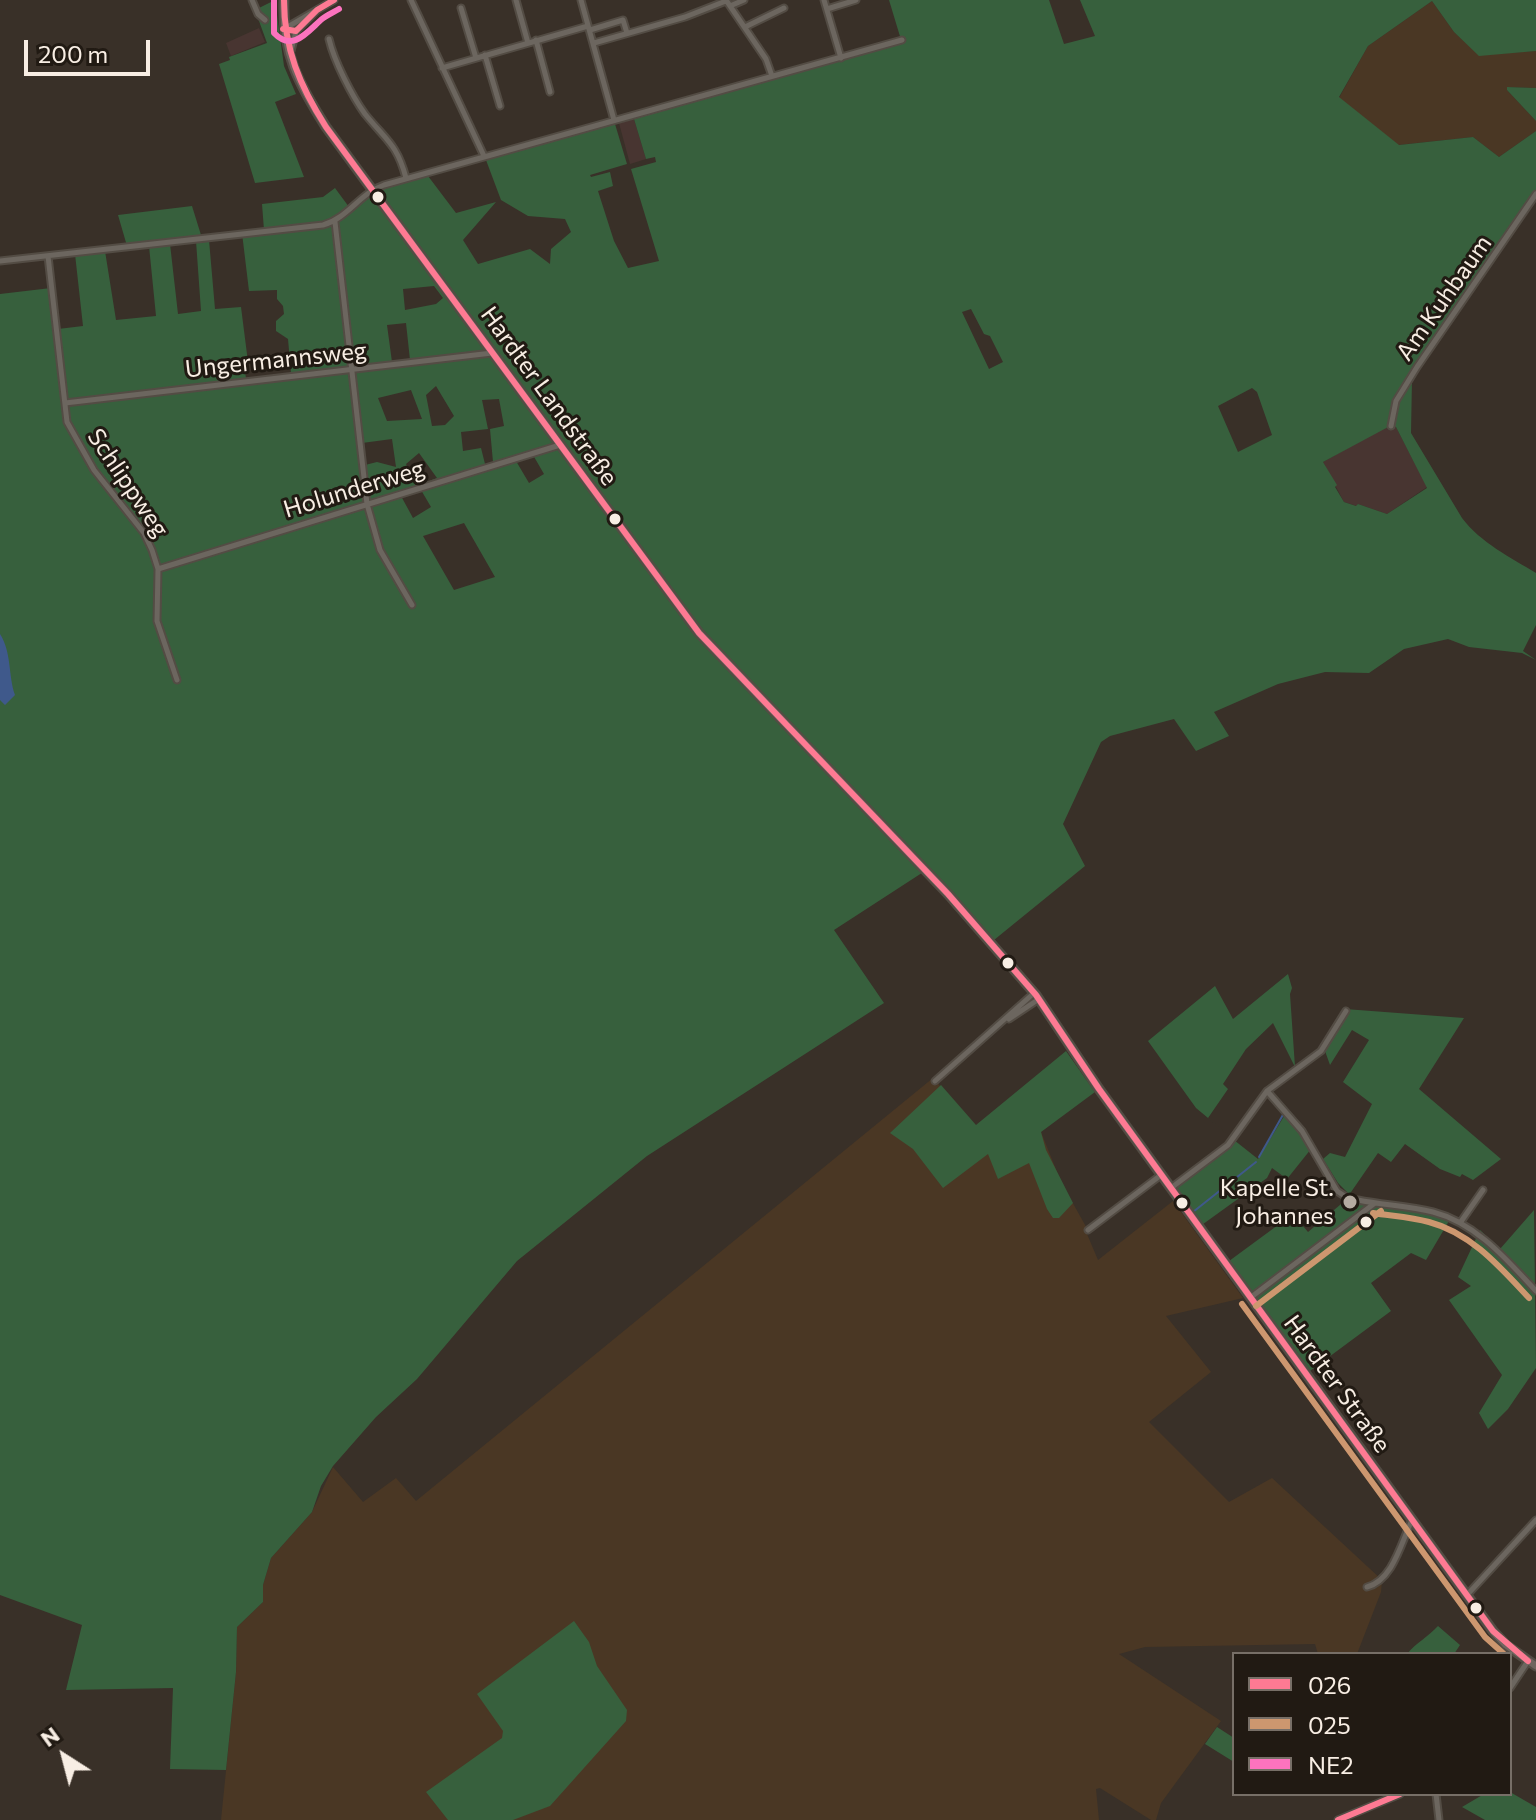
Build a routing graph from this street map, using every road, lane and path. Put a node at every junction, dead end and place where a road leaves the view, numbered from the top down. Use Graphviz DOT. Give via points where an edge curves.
graph roads {
  1 [pos="252,0"];
  2 [pos="334,0"];
  3 [pos="411,0"];
  4 [pos="516,0"];
  5 [pos="581,0"];
  6 [pos="744,0"];
  7 [pos="824,0"];
  8 [pos="856,0"];
  9 [pos="727,2"];
  10 [pos="284,4"];
  11 [pos="461,8"];
  12 [pos="784,8"];
  13 [pos="827,9"];
  14 [pos="317,10"];
  15 [pos="298,19"];
  16 [pos="265,20"];
  17 [pos="745,27"];
  18 [pos="589,28"];
  19 [pos="283,29"];
  20 [pos="296,31"];
  21 [pos="627,33"];
  22 [pos="329,39"];
  23 [pos="536,40"];
  24 [pos="902,40"];
  25 [pos="528,43"];
  26 [pos="594,43"];
  27 [pos="485,55"];
  28 [pos="476,58"];
  29 [pos="841,58"];
  30 [pos="290,60"];
  31 [pos="442,68"];
  32 [pos="772,76"];
  33 [pos="550,92"];
  34 [pos="500,106"];
  35 [pos="614,120"];
  36 [pos="484,156"];
  37 [pos="406,178"];
  38 [pos="371,189"];
  39 [pos="1536,194"];
  40 [pos="335,222"];
  41 [pos="48,256"];
  42 [pos="0,261"];
  43 [pos="492,353"];
  44 [pos="351,370"];
  45 [pos="65,403"];
  46 [pos="1391,426"];
  47 [pos="560,445"];
  48 [pos="367,504"];
  49 [pos="158,569"];
  50 [pos="412,605"];
  51 [pos="177,680"];
  52 [pos="973,922"];
  53 [pos="1021,977"];
  54 [pos="1037,996"];
  55 [pos="1024,1000"];
  56 [pos="1346,1011"];
  57 [pos="1001,1024"];
  58 [pos="935,1081"];
  59 [pos="1267,1091"];
  60 [pos="1161,1175"];
  61 [pos="1171,1189"];
  62 [pos="1483,1190"];
  63 [pos="1375,1203"];
  64 [pos="1460,1223"];
  65 [pos="1088,1230"];
  66 [pos="1536,1291"];
  67 [pos="1250,1298"];
  68 [pos="1412,1520"];
  69 [pos="1536,1520"];
  70 [pos="1367,1587"];
  71 [pos="1467,1596"];
  72 [pos="1528,1661"];
  73 [pos="1536,1666"];
  74 [pos="1512,1685"];
  75 [pos="1395,1796"];
  76 [pos="1436,1796"];
  77 [pos="1338,1820"];
  78 [pos="1439,1820"];
  1 -- 16 [label="street"];
  2 -- 14 [label="street"];
  3 -- 31 [label="street"];
  4 -- 25 [label="street"];
  5 -- 18 [label="street"];
  6 -- 9 [label="street"];
  7 -- 13 [label="street"];
  8 -- 13 [label="street"];
  9 -- 17 [label="street"];
  9 -- 21 [label="street"];
  10 -- 15 [label="street"];
  10 -- 19 [label="main road, Hardter Landstraße"];
  11 -- 28 [label="street"];
  12 -- 17 [label="street"];
  13 -- 29 [label="street"];
  14 -- 15 [label="street"];
  14 -- 20 [label="street"];
  15 -- 19 [label="street"];
  17 -- 32 [label="street"];
  18 -- 21 [label="street" via="623,20"];
  18 -- 23 [label="street"];
  18 -- 26 [label="street"];
  19 -- 20 [label="street"];
  19 -- 30 [label="main road, Hardter Landstraße"];
  20 -- 30 [label="street"];
  21 -- 26 [label="street"];
  22 -- 37 [label="street" via="364,113 400,156"];
  23 -- 25 [label="street"];
  23 -- 33 [label="street"];
  24 -- 29 [label="street"];
  25 -- 27 [label="street"];
  26 -- 35 [label="street"];
  27 -- 28 [label="street"];
  27 -- 34 [label="street"];
  28 -- 31 [label="street"];
  29 -- 32 [label="street"];
  30 -- 38 [label="main road, Hardter Landstraße" via="309,101"];
  31 -- 36 [label="street"];
  32 -- 35 [label="street"];
  35 -- 36 [label="street"];
  36 -- 37 [label="street"];
  37 -- 38 [label="street"];
  38 -- 40 [label="street"];
  38 -- 43 [label="main road, Hardter Landstraße"];
  39 -- 46 [label="street, Am Kuhbaum" via="1417,367 1396,401"];
  40 -- 41 [label="street"];
  40 -- 44 [label="street"];
  41 -- 42 [label="street"];
  41 -- 45 [label="street, Schlippweg"];
  43 -- 44 [label="street, Ungermannsweg"];
  43 -- 47 [label="main road, Hardter Landstraße"];
  44 -- 45 [label="street, Ungermannsweg"];
  44 -- 48 [label="street"];
  45 -- 49 [label="street, Schlippweg" via="75,438 144,533"];
  47 -- 48 [label="street, Holunderweg"];
  47 -- 52 [label="main road, Hardter Landstraße" via="707,641"];
  48 -- 49 [label="street, Holunderweg"];
  48 -- 50 [label="street" via="380,550"];
  49 -- 51 [label="street, Schlippweg" via="157,621"];
  52 -- 53 [label="main road, Hardter Straße"];
  53 -- 54 [label="main road, Hardter Straße"];
  53 -- 55 [label="street"];
  54 -- 55 [label="street"];
  54 -- 57 [label="street"];
  54 -- 60 [label="main road, Hardter Straße"];
  55 -- 57 [label="street"];
  56 -- 59 [label="street" via="1321,1051"];
  57 -- 58 [label="street"];
  59 -- 61 [label="street" via="1228,1145"];
  59 -- 63 [label="street" via="1302,1131 1337,1191"];
  60 -- 61 [label="main road, Hardter Straße"];
  60 -- 65 [label="street"];
  61 -- 67 [label="main road, Hardter Straße"];
  62 -- 64 [label="street"];
  63 -- 64 [label="street" via="1433,1212"];
  63 -- 67 [label="street"];
  64 -- 66 [label="street" via="1491,1245"];
  67 -- 68 [label="main road, Hardter Straße"];
  68 -- 70 [label="street" via="1387,1575"];
  68 -- 71 [label="main road, Hardter Straße"];
  69 -- 71 [label="street"];
  71 -- 72 [label="main road, Hardter Straße" via="1493,1631"];
  72 -- 73 [label="main road, Hardter Straße"];
  72 -- 74 [label="street"];
  75 -- 77 [label="street"];
  76 -- 78 [label="street"];
}
